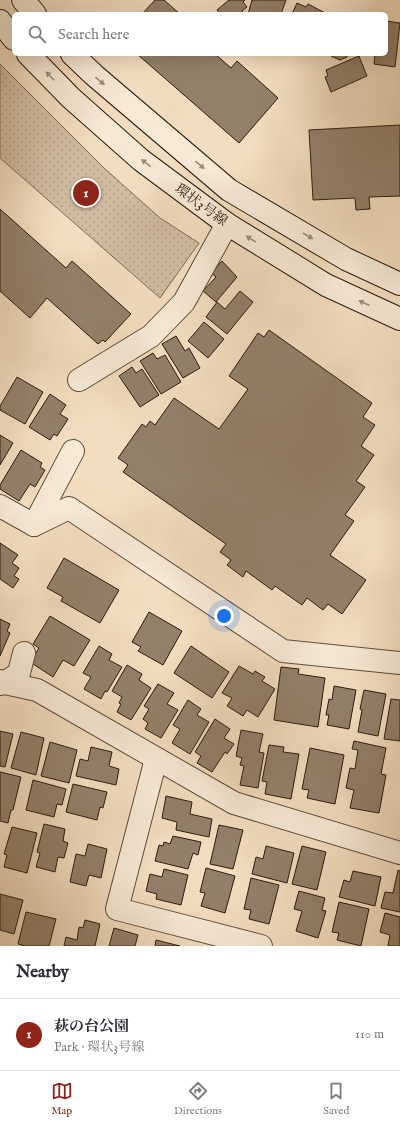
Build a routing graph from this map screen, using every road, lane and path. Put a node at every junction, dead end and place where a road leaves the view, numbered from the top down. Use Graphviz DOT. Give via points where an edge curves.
graph roads {
  1 [pos="23,0"];
  2 [pos="32,12"];
  3 [pos="0,21"];
  4 [pos="12,36"];
  5 [pos="30,56"];
  6 [pos="74,56"];
  7 [pos="227,224"];
  8 [pos="400,284"];
  9 [pos="400,319"];
  10 [pos="78,380"];
  11 [pos="73,451"];
  12 [pos="0,506"];
  13 [pos="34,525"];
  14 [pos="24,653"];
  15 [pos="400,663"];
  16 [pos="2,683"];
  17 [pos="156,759"];
  18 [pos="400,853"];
  19 [pos="261,946"];
  1 -- 2 [label="street"];
  3 -- 4 [label="street"];
  7 -- 5 [label="street, 環状3号線, one-way" via="141,160 71,98"];
  6 -- 8 [label="street, 環状3号線, one-way" via="94,76 229,190 346,258"];
  9 -- 7 [label="street, 環状3号線, one-way" via="326,286"];
  7 -- 10 [label="street" via="184,302 151,336"];
  11 -- 13 [label="street"];
  12 -- 13 [label="street"];
  13 -- 15 [label="street" via="69,508 283,651"];
  14 -- 16 [label="street" via="19,673"];
  16 -- 17 [label="street" via="37,690"];
  17 -- 18 [label="street" via="234,803"];
  17 -- 19 [label="street" via="117,909"];
}
